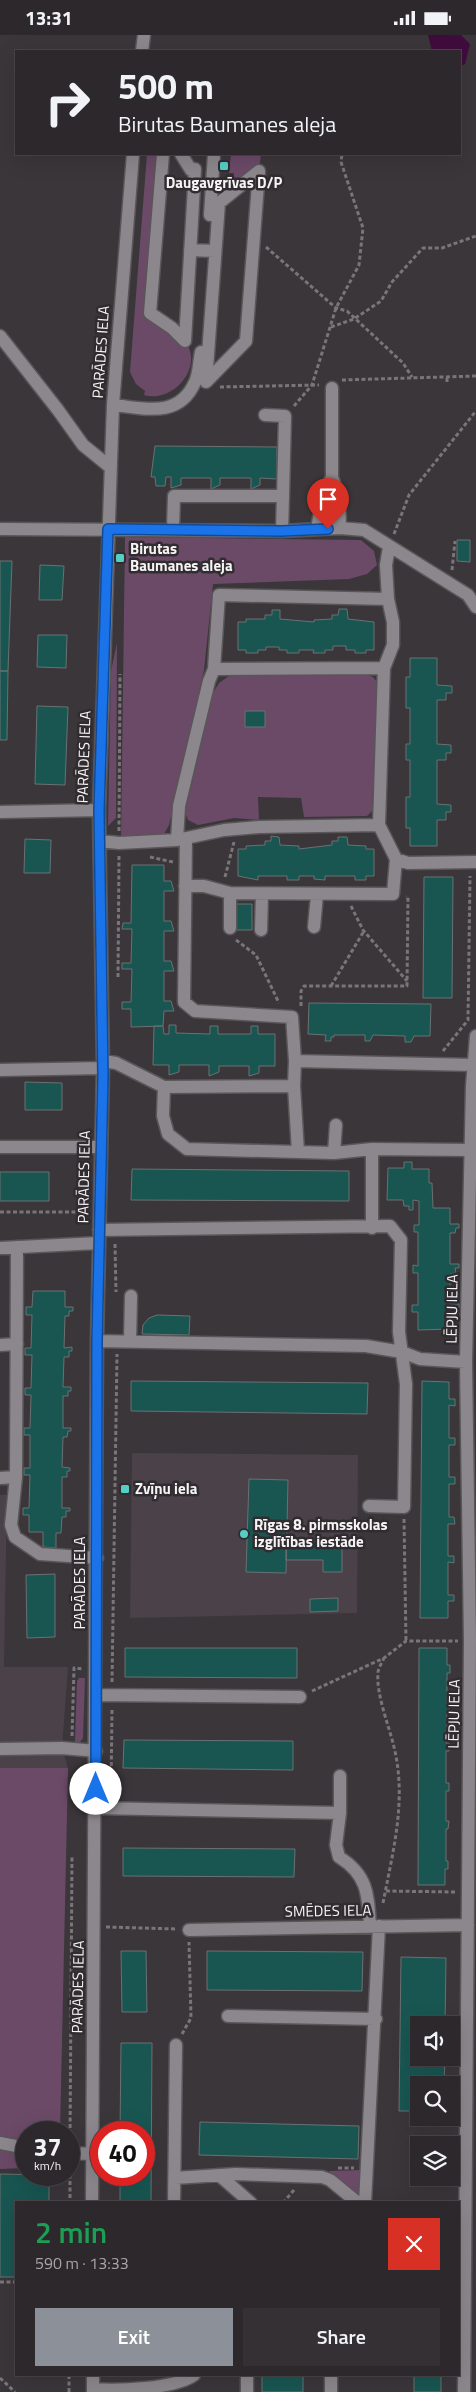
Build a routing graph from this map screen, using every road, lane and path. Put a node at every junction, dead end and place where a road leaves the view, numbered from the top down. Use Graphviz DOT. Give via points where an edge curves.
graph roads {
  1 [pos="144,35"];
  2 [pos="142,50"];
  3 [pos="132,155"];
  4 [pos="163,155"];
  5 [pos="182,155"];
  6 [pos="214,155"];
  7 [pos="342,155"];
  8 [pos="476,236"];
  9 [pos="264,244"];
  10 [pos="190,250"];
  11 [pos="212,251"];
  12 [pos="336,308"];
  13 [pos="354,319"];
  14 [pos="330,328"];
  15 [pos="0,336"];
  16 [pos="476,376"];
  17 [pos="412,377"];
  18 [pos="447,377"];
  19 [pos="195,382"];
  20 [pos="447,383"];
  21 [pos="332,384"];
  22 [pos="312,385"];
  23 [pos="113,405"];
  24 [pos="476,411"];
  25 [pos="266,415"];
  26 [pos="285,416"];
  27 [pos="110,467"];
  28 [pos="332,477"];
  29 [pos="283,496"];
  30 [pos="340,528"];
  31 [pos="0,529"];
  32 [pos="108,529"];
  33 [pos="173,529"];
  34 [pos="316,529"];
  35 [pos="282,531"];
  36 [pos="455,541"];
  37 [pos="389,547"];
  38 [pos="446,581"];
  39 [pos="388,599"];
  40 [pos="476,607"];
  41 [pos="120,665"];
  42 [pos="384,668"];
  43 [pos="214,669"];
  44 [pos="99,810"];
  45 [pos="0,812"];
  46 [pos="379,825"];
  47 [pos="235,836"];
  48 [pos="119,838"];
  49 [pos="182,839"];
  50 [pos="100,841"];
  51 [pos="396,859"];
  52 [pos="473,862"];
  53 [pos="185,886"];
  54 [pos="225,893"];
  55 [pos="262,894"];
  56 [pos="393,894"];
  57 [pos="317,895"];
  58 [pos="346,895"];
  59 [pos="314,927"];
  60 [pos="230,928"];
  61 [pos="261,930"];
  62 [pos="364,931"];
  63 [pos="407,981"];
  64 [pos="331,986"];
  65 [pos="301,1008"];
  66 [pos="284,1015"];
  67 [pos="476,1036"];
  68 [pos="440,1054"];
  69 [pos="295,1061"];
  70 [pos="103,1065"];
  71 [pos="474,1065"];
  72 [pos="0,1070"];
  73 [pos="294,1085"];
  74 [pos="164,1087"];
  75 [pos="336,1125"];
  76 [pos="0,1147"];
  77 [pos="101,1147"];
  78 [pos="372,1149"];
  79 [pos="470,1150"];
  80 [pos="298,1152"];
  81 [pos="334,1153"];
  82 [pos="0,1212"];
  83 [pos="84,1212"];
  84 [pos="372,1228"];
  85 [pos="99,1237"];
  86 [pos="17,1247"];
  87 [pos="0,1248"];
  88 [pos="131,1296"];
  89 [pos="97,1341"];
  90 [pos="130,1342"];
  91 [pos="17,1344"];
  92 [pos="0,1345"];
  93 [pos="402,1352"];
  94 [pos="466,1362"];
  95 [pos="16,1477"];
  96 [pos="0,1478"];
  97 [pos="369,1506"];
  98 [pos="404,1507"];
  99 [pos="97,1558"];
  100 [pos="406,1641"];
  101 [pos="470,1641"];
  102 [pos="384,1658"];
  103 [pos="86,1669"];
  104 [pos="96,1695"];
  105 [pos="300,1697"];
  106 [pos="0,1749"];
  107 [pos="72,1749"];
  108 [pos="96,1751"];
  109 [pos="340,1777"];
  110 [pos="96,1808"];
  111 [pos="340,1813"];
  112 [pos="72,1855"];
  113 [pos="386,1891"];
  114 [pos="468,1892"];
  115 [pos="468,1925"];
  116 [pos="375,1926"];
  117 [pos="95,1927"];
  118 [pos="189,1930"];
  119 [pos="228,2016"];
  120 [pos="376,2019"];
  121 [pos="176,2045"];
  122 [pos="69,2121"];
  123 [pos="93,2121"];
  124 [pos="0,2143"];
  125 [pos="15,2146"];
  126 [pos="219,2175"];
  127 [pos="175,2178"];
  128 [pos="70,2186"];
  129 [pos="92,2186"];
  130 [pos="70,2201"];
  131 [pos="92,2201"];
  132 [pos="174,2201"];
  133 [pos="249,2201"];
  134 [pos="356,2201"];
  135 [pos="365,2201"];
  136 [pos="0,2281"];
  137 [pos="15,2281"];
  138 [pos="69,2376"];
  139 [pos="93,2376"];
  140 [pos="191,2376"];
  141 [pos="247,2376"];
  142 [pos="331,2376"];
  143 [pos="0,2378"];
  144 [pos="93,2391"];
  145 [pos="15,2392"];
  146 [pos="69,2392"];
  147 [pos="247,2392"];
  148 [pos="331,2392"];
  149 [pos="464,2392"];
  1 -- 2 [label="street"];
  3 -- 23 [label="street, PARĀDES IELA"];
  4 -- 10 [label="street" via="150,313 185,341"];
  5 -- 10 [label="street" via="191,170 195,169"];
  6 -- 11 [label="street"];
  7 -- 12 [label="path" via="363,228 359,265"];
  8 -- 13 [label="path" via="442,248 423,248 392,282 380,301"];
  9 -- 12 [label="path"];
  10 -- 11 [label="street"];
  11 -- 11 [label="street" via="219,203 259,171 246,341 206,382"];
  11 -- 19 [label="street" via="202,349"];
  12 -- 13 [label="path" via="347,311"];
  12 -- 14 [label="path"];
  13 -- 14 [label="path"];
  13 -- 17 [label="path" via="404,363"];
  14 -- 22 [label="path"];
  15 -- 27 [label="street" via="83,445"];
  16 -- 18 [label="path"];
  17 -- 18 [label="path"];
  17 -- 21 [label="path"];
  18 -- 20 [label="path"];
  19 -- 22 [label="path" via="206,387"];
  19 -- 23 [label="street" via="172,408"];
  21 -- 22 [label="path"];
  21 -- 28 [label="street"];
  22 -- 26 [label="path"];
  23 -- 27 [label="street, PARĀDES IELA"];
  24 -- 37 [label="path" via="409,495"];
  25 -- 26 [label="street"];
  26 -- 29 [label="street"];
  27 -- 32 [label="street, PARĀDES IELA"];
  28 -- 30 [label="street" via="339,496"];
  28 -- 34 [label="street" via="323,496"];
  29 -- 33 [label="street" via="174,496"];
  29 -- 35 [label="street"];
  30 -- 34 [label="street"];
  30 -- 37 [label="street" via="364,530"];
  31 -- 32 [label="street"];
  32 -- 33 [label="street"];
  32 -- 44 [label="street, PARĀDES IELA"];
  33 -- 35 [label="street"];
  34 -- 35 [label="street"];
  36 -- 38 [label="path" via="454,567"];
  37 -- 38 [label="street"];
  37 -- 39 [label="street" via="386,565"];
  38 -- 40 [label="street" via="468,595"];
  39 -- 42 [label="street" via="392,611 393,645"];
  39 -- 43 [label="street" via="220,595"];
  41 -- 48 [label="path"];
  42 -- 43 [label="street"];
  42 -- 46 [label="street"];
  43 -- 49 [label="street" via="179,806"];
  44 -- 45 [label="street"];
  44 -- 50 [label="street, PARĀDES IELA"];
  46 -- 49 [label="street" via="259,827"];
  46 -- 51 [label="street"];
  47 -- 54 [label="path"];
  49 -- 50 [label="street"];
  49 -- 53 [label="street"];
  50 -- 70 [label="street, PARĀDES IELA"];
  51 -- 52 [label="street" via="408,863"];
  51 -- 56 [label="street"];
  52 -- 68 [label="path" via="468,1020"];
  53 -- 54 [label="street" via="204,886"];
  53 -- 66 [label="street" via="184,1002 195,1011"];
  54 -- 55 [label="street"];
  54 -- 60 [label="street"];
  55 -- 57 [label="street"];
  55 -- 61 [label="street"];
  56 -- 58 [label="street"];
  56 -- 63 [label="path" via="408,897"];
  57 -- 58 [label="street"];
  57 -- 59 [label="street"];
  58 -- 62 [label="path"];
  60 -- 66 [label="path" via="237,941 256,955"];
  62 -- 63 [label="path"];
  62 -- 64 [label="path"];
  63 -- 64 [label="path" via="407,985"];
  64 -- 65 [label="path" via="302,987"];
  66 -- 69 [label="street" via="292,1017"];
  67 -- 71 [label="street, LĒPJU IELA"];
  69 -- 71 [label="street"];
  69 -- 73 [label="street"];
  70 -- 72 [label="street"];
  70 -- 74 [label="street" via="116,1063"];
  70 -- 77 [label="street, PARĀDES IELA"];
  71 -- 79 [label="street, LĒPJU IELA"];
  73 -- 74 [label="street"];
  73 -- 80 [label="street"];
  74 -- 80 [label="street" via="168,1135 188,1149"];
  75 -- 81 [label="street"];
  76 -- 77 [label="street"];
  77 -- 85 [label="street, PARĀDES IELA"];
  78 -- 79 [label="street"];
  78 -- 81 [label="street"];
  78 -- 84 [label="street"];
  79 -- 94 [label="street, LĒPJU IELA"];
  80 -- 81 [label="street"];
  82 -- 83 [label="path"];
  84 -- 85 [label="street"];
  84 -- 93 [label="street" via="390,1226 401,1240 399,1332"];
  85 -- 86 [label="street"];
  85 -- 89 [label="street, PARĀDES IELA"];
  86 -- 87 [label="street"];
  86 -- 91 [label="street"];
  88 -- 90 [label="street"];
  89 -- 90 [label="street"];
  89 -- 99 [label="street, PARĀDES IELA"];
  90 -- 93 [label="street" via="366,1346"];
  91 -- 92 [label="street"];
  91 -- 95 [label="street"];
  93 -- 94 [label="street" via="420,1359"];
  93 -- 98 [label="street" via="406,1383"];
  94 -- 101 [label="street, LĒPJU IELA"];
  95 -- 96 [label="street"];
  95 -- 99 [label="street" via="11,1525 15,1537 40,1554"];
  97 -- 98 [label="street"];
  98 -- 100 [label="path"];
  99 -- 104 [label="street, PARĀDES IELA"];
  100 -- 101 [label="path"];
  100 -- 102 [label="path"];
  101 -- 114 [label="street, LĒPJU IELA"];
  102 -- 105 [label="path"];
  102 -- 113 [label="path" via="378,1672 379,1690 395,1751 400,1807"];
  103 -- 107 [label="path" via="74,1668"];
  104 -- 105 [label="street"];
  104 -- 108 [label="street, PARĀDES IELA"];
  106 -- 107 [label="street"];
  107 -- 108 [label="street"];
  108 -- 110 [label="street, PARĀDES IELA"];
  109 -- 111 [label="street"];
  110 -- 111 [label="street"];
  110 -- 117 [label="street, PARĀDES IELA"];
  111 -- 116 [label="street" via="336,1845 339,1857 352,1865 362,1878"];
  112 -- 122 [label="path"];
  113 -- 114 [label="path"];
  113 -- 116 [label="path"];
  114 -- 115 [label="street, LĒPJU IELA"];
  115 -- 116 [label="street, SMĒDES IELA"];
  115 -- 149 [label="street, LĒPJU IELA"];
  116 -- 118 [label="street, SMĒDES IELA"];
  116 -- 120 [label="street"];
  117 -- 118 [label="path"];
  117 -- 123 [label="street, PARĀDES IELA"];
  118 -- 121 [label="path" via="191,2018"];
  119 -- 120 [label="street"];
  120 -- 135 [label="street"];
  121 -- 127 [label="street"];
  124 -- 125 [label="street"];
  126 -- 127 [label="street"];
  126 -- 133 [label="street"];
  126 -- 134 [label="street" via="322,2177"];
  127 -- 132 [label="street"];
  128 -- 130 [label="path"];
  129 -- 131 [label="street, PARĀDES IELA"];
  136 -- 137 [label="path"];
  138 -- 146 [label="path"];
  139 -- 144 [label="street"];
  140 -- 144 [label="street" via="121,2391"];
  141 -- 147 [label="street"];
  142 -- 148 [label="street"];
  143 -- 145 [label="path"];
}
